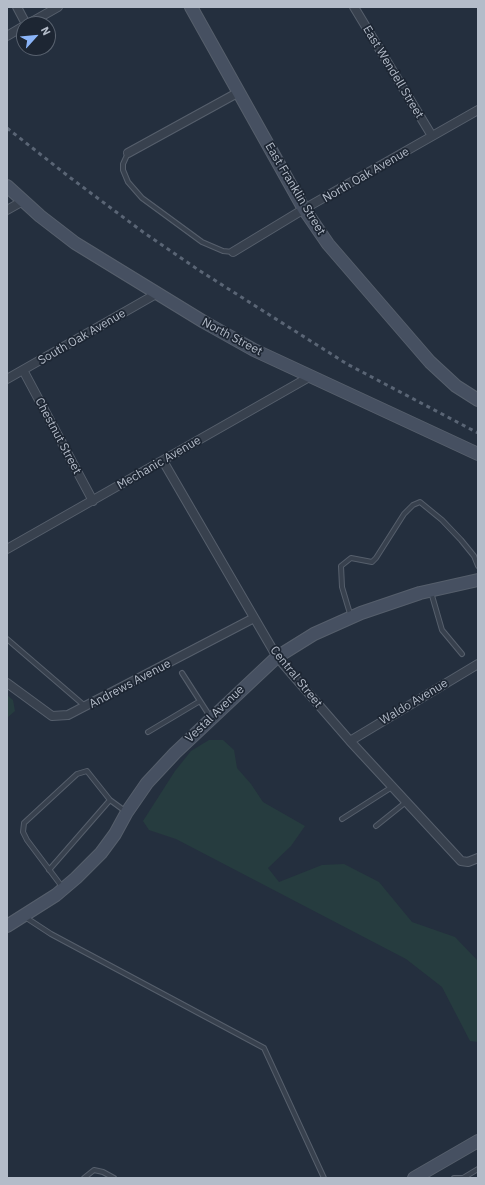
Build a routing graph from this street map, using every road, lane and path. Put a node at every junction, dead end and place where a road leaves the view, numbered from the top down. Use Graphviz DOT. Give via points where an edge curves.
graph roads {
  1 [pos="17,7"];
  2 [pos="58,7"];
  3 [pos="191,7"];
  4 [pos="354,7"];
  5 [pos="22,16"];
  6 [pos="42,16"];
  7 [pos="16,31"];
  8 [pos="7,36"];
  9 [pos="239,92"];
  10 [pos="478,110"];
  11 [pos="432,136"];
  12 [pos="128,152"];
  13 [pos="7,186"];
  14 [pos="23,201"];
  15 [pos="304,209"];
  16 [pos="7,210"];
  17 [pos="233,252"];
  18 [pos="156,294"];
  19 [pos="23,370"];
  20 [pos="311,376"];
  21 [pos="7,379"];
  22 [pos="478,400"];
  23 [pos="478,454"];
  24 [pos="163,461"];
  25 [pos="93,501"];
  26 [pos="7,549"];
  27 [pos="478,566"];
  28 [pos="478,580"];
  29 [pos="430,591"];
  30 [pos="254,618"];
  31 [pos="351,618"];
  32 [pos="7,639"];
  33 [pos="462,654"];
  34 [pos="277,657"];
  35 [pos="478,664"];
  36 [pos="182,673"];
  37 [pos="7,683"];
  38 [pos="200,701"];
  39 [pos="86,707"];
  40 [pos="211,718"];
  41 [pos="148,732"];
  42 [pos="350,741"];
  43 [pos="392,786"];
  44 [pos="110,800"];
  45 [pos="406,802"];
  46 [pos="127,812"];
  47 [pos="342,819"];
  48 [pos="376,826"];
  49 [pos="478,858"];
  50 [pos="49,870"];
  51 [pos="64,889"];
  52 [pos="23,916"];
  53 [pos="7,926"];
  54 [pos="478,1140"];
  55 [pos="478,1169"];
  56 [pos="84,1178"];
  57 [pos="114,1178"];
  58 [pos="324,1178"];
  59 [pos="414,1178"];
  60 [pos="454,1178"];
  61 [pos="463,1178"];
  1 -- 5 [label="street"];
  2 -- 6 [label="street"];
  3 -- 9 [label="street, East Franklin Street"];
  4 -- 11 [label="street, East Wendell Street"];
  7 -- 8 [label="street"];
  9 -- 12 [label="street"];
  9 -- 15 [label="street, East Franklin Street"];
  10 -- 11 [label="street, North Oak Avenue"];
  11 -- 15 [label="street, North Oak Avenue"];
  12 -- 17 [label="lane" via="122,164 123,170 128,182 142,198 202,242 223,251"];
  13 -- 14 [label="street, North Street"];
  14 -- 16 [label="street"];
  14 -- 18 [label="street, North Street" via="75,243"];
  15 -- 17 [label="street, North Oak Avenue"];
  15 -- 22 [label="street, East Franklin Street" via="346,267 430,362 456,386"];
  18 -- 19 [label="street, South Oak Avenue"];
  18 -- 20 [label="street, North Street" via="254,350"];
  19 -- 21 [label="street, South Oak Avenue"];
  19 -- 25 [label="street, Chestnut Street"];
  20 -- 23 [label="street, North Street"];
  20 -- 24 [label="street, Mechanic Avenue"];
  24 -- 25 [label="street, Mechanic Avenue"];
  24 -- 30 [label="street, Central Street"];
  25 -- 26 [label="street, Mechanic Avenue"];
  27 -- 31 [label="lane" via="474,556 461,540 420,502 404,514 372,562 351,558 341,566 342,587"];
  28 -- 29 [label="street, Vestal Avenue"];
  29 -- 31 [label="street, Vestal Avenue"];
  29 -- 33 [label="lane" via="442,630"];
  30 -- 34 [label="street, Central Street"];
  30 -- 39 [label="street, Andrews Avenue"];
  31 -- 34 [label="street, Vestal Avenue" via="314,634"];
  32 -- 39 [label="lane"];
  34 -- 40 [label="street, Vestal Avenue"];
  34 -- 42 [label="street, Central Street"];
  35 -- 42 [label="street, Waldo Avenue"];
  36 -- 38 [label="lane"];
  37 -- 39 [label="street, Andrews Avenue" via="52,716 68,715"];
  38 -- 40 [label="lane"];
  38 -- 41 [label="lane"];
  40 -- 46 [label="street, Vestal Avenue" via="147,783"];
  42 -- 43 [label="street, Central Street"];
  43 -- 45 [label="street, Central Street"];
  43 -- 47 [label="lane"];
  44 -- 46 [label="lane"];
  44 -- 50 [label="lane"];
  44 -- 50 [label="lane" via="87,771 77,774 24,823 23,832 27,840"];
  45 -- 48 [label="lane"];
  45 -- 49 [label="street, Central Street" via="461,862"];
  46 -- 51 [label="street, Vestal Avenue" via="101,853"];
  50 -- 51 [label="lane"];
  51 -- 52 [label="street, Vestal Avenue"];
  52 -- 53 [label="street, Vestal Avenue"];
  52 -- 58 [label="lane" via="51,934 264,1048"];
  54 -- 59 [label="street"];
  55 -- 61 [label="lane"];
  56 -- 57 [label="lane" via="94,1170"];
  60 -- 61 [label="lane"];
}
